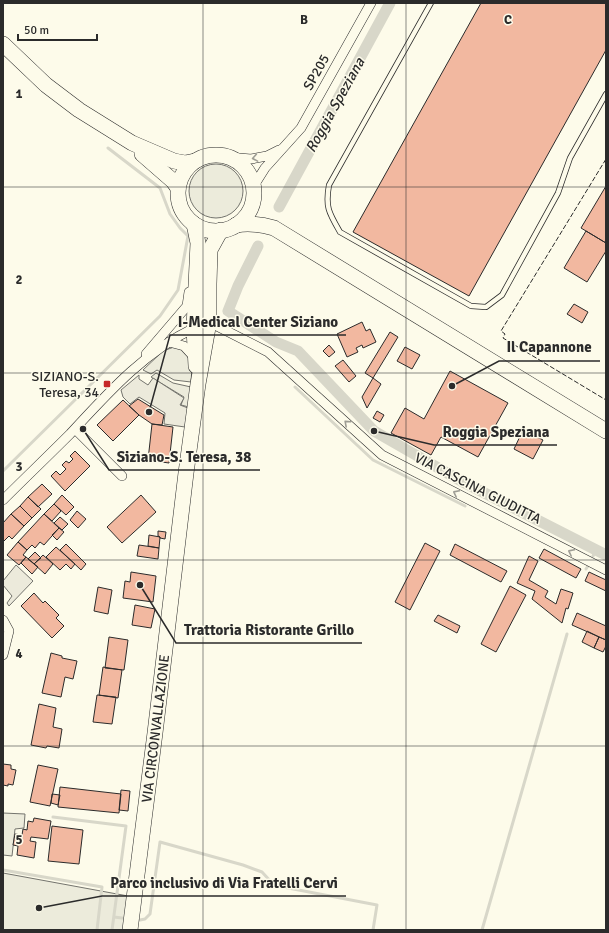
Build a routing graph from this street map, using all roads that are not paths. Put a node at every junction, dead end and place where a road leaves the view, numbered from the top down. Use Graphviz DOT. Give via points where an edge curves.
graph roads {
  1 [pos="371,3"];
  2 [pos="431,3"];
  3 [pos="3,44"];
  4 [pos="606,94"];
  5 [pos="132,143"];
  6 [pos="280,150"];
  7 [pos="228,157"];
  8 [pos="195,161"];
  9 [pos="178,188"];
  10 [pos="253,193"];
  11 [pos="194,224"];
  12 [pos="236,225"];
  13 [pos="274,228"];
  14 [pos="221,230"];
  15 [pos="204,252"];
  16 [pos="209,322"];
  17 [pos="194,328"];
  18 [pos="169,342"];
  19 [pos="195,358"];
  20 [pos="135,368"];
  21 [pos="198,384"];
  22 [pos="75,429"];
  23 [pos="606,431"];
  24 [pos="122,476"];
  25 [pos="3,500"];
  26 [pos="606,570"];
  27 [pos="3,620"];
  28 [pos="3,655"];
  29 [pos="130,930"];
  1 -- 6 [label="street, SP205" via="301,128"];
  2 -- 4 [label="lane" via="329,185 326,200 340,232 471,306 486,307 502,295 558,193 570,158"];
  3 -- 5 [label="main road" via="46,85"];
  5 -- 8 [label="main road" via="174,161"];
  5 -- 9 [label="main road"];
  6 -- 7 [label="street, one-way" via="251,159"];
  6 -- 10 [label="street, SP205" via="265,168"];
  7 -- 8 [label="main road" via="206,156"];
  7 -- 10 [label="main road" via="245,169 250,177"];
  8 -- 9 [label="main road" via="184,172"];
  9 -- 11 [label="main road" via="181,208"];
  10 -- 12 [label="main road" via="250,209"];
  10 -- 13 [label="main road" via="255,207"];
  11 -- 14 [label="main road"];
  11 -- 15 [label="main road" via="198,243"];
  12 -- 13 [label="main road" via="261,224"];
  12 -- 14 [label="main road"];
  13 -- 23 [label="main road"];
  14 -- 15 [label="main road"];
  15 -- 16 [label="main road" via="209,284"];
  15 -- 17 [label="main road"];
  15 -- 20 [label="street" via="194,262 187,306"];
  16 -- 21 [label="main road"];
  26 -- 16 [label="street, VIA CASCINA GIUDITTA, one-way" via="382,455 268,352"];
  17 -- 18 [label="street"];
  17 -- 19 [label="main road"];
  18 -- 19 [label="street" via="184,346"];
  18 -- 20 [label="street"];
  19 -- 21 [label="main road"];
  20 -- 22 [label="street"];
  21 -- 29 [label="main road, VIA CIRCONVALLAZIONE"];
  22 -- 24 [label="street"];
  22 -- 25 [label="street"];
  27 -- 28 [label="street" via="9,631"];
}
